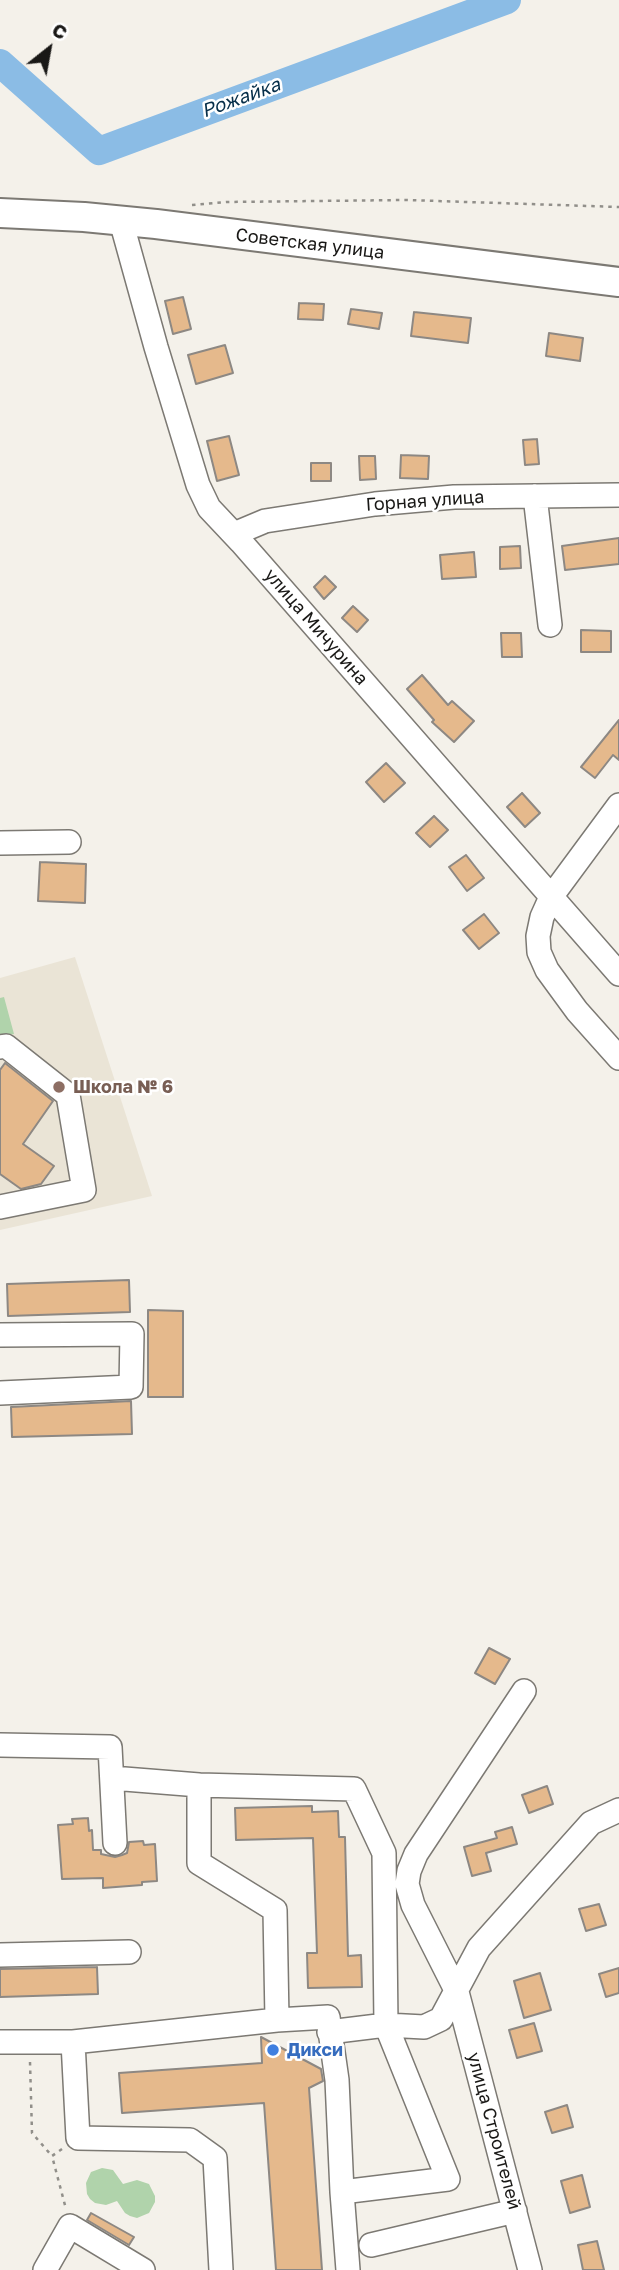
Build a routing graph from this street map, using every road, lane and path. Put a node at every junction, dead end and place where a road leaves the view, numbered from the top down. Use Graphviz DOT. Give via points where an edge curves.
graph roads {
  1 [pos="182,206"];
  2 [pos="619,207"];
  3 [pos="0,214"];
  4 [pos="121,220"];
  5 [pos="619,282"];
  6 [pos="619,495"];
  7 [pos="535,496"];
  8 [pos="234,534"];
  9 [pos="550,625"];
  10 [pos="619,805"];
  11 [pos="0,842"];
  12 [pos="69,842"];
  13 [pos="551,897"];
  14 [pos="619,974"];
  15 [pos="0,1047"];
  16 [pos="619,1058"];
  17 [pos="0,1207"];
  18 [pos="0,1335"];
  19 [pos="0,1393"];
  20 [pos="524,1691"];
  21 [pos="0,1745"];
  22 [pos="112,1778"];
  23 [pos="199,1785"];
  24 [pos="618,1813"];
  25 [pos="115,1843"];
  26 [pos="129,1952"];
  27 [pos="0,1955"];
  28 [pos="457,1992"];
  29 [pos="277,2020"];
  30 [pos="386,2025"];
  31 [pos="329,2032"];
  32 [pos="0,2042"];
  33 [pos="29,2042"];
  34 [pos="73,2042"];
  35 [pos="78,2138"];
  36 [pos="52,2156"];
  37 [pos="342,2192"];
  38 [pos="515,2211"];
  39 [pos="70,2226"];
  40 [pos="371,2245"];
  41 [pos="45,2270"];
  42 [pos="143,2270"];
  43 [pos="221,2270"];
  44 [pos="348,2270"];
  45 [pos="530,2270"];
  1 -- 2 [label="path" via="407,200"];
  3 -- 4 [label="main road, Советская улица"];
  4 -- 5 [label="main road, Советская улица"];
  4 -- 8 [label="street, улица Мичурина" via="202,495"];
  6 -- 7 [label="street, Горная улица"];
  7 -- 8 [label="street, Горная улица" via="358,506 265,521"];
  7 -- 9 [label="street"];
  8 -- 13 [label="street, улица Мичурина"];
  10 -- 13 [label="street"];
  11 -- 12 [label="street"];
  13 -- 14 [label="street, улица Мичурина"];
  13 -- 16 [label="street" via="538,936 543,962 577,1012"];
  15 -- 17 [label="street" via="6,1046 68,1095 84,1190"];
  18 -- 19 [label="street" via="132,1334 131,1387"];
  20 -- 28 [label="street, улица Строителей" via="409,1871 407,1884 413,1905"];
  21 -- 22 [label="street" via="110,1747"];
  22 -- 23 [label="street"];
  22 -- 25 [label="street"];
  23 -- 29 [label="street" via="199,1863 275,1910"];
  23 -- 30 [label="street" via="354,1789 384,1853"];
  24 -- 28 [label="street" via="591,1823 479,1948"];
  26 -- 27 [label="street"];
  28 -- 30 [label="street" via="441,2019 424,2027"];
  28 -- 38 [label="street, улица Строителей"];
  29 -- 31 [label="street" via="328,2017"];
  29 -- 34 [label="street"];
  30 -- 31 [label="street"];
  30 -- 37 [label="street" via="448,2179"];
  31 -- 37 [label="street" via="337,2080"];
  32 -- 33 [label="street"];
  33 -- 34 [label="street"];
  33 -- 36 [label="path" via="32,2133"];
  34 -- 35 [label="street"];
  35 -- 36 [label="path"];
  35 -- 43 [label="street" via="190,2140 215,2158"];
  36 -- 39 [label="path"];
  37 -- 44 [label="street"];
  38 -- 40 [label="street"];
  38 -- 45 [label="street, улица Строителей"];
  39 -- 41 [label="street"];
  39 -- 42 [label="street"];
}
